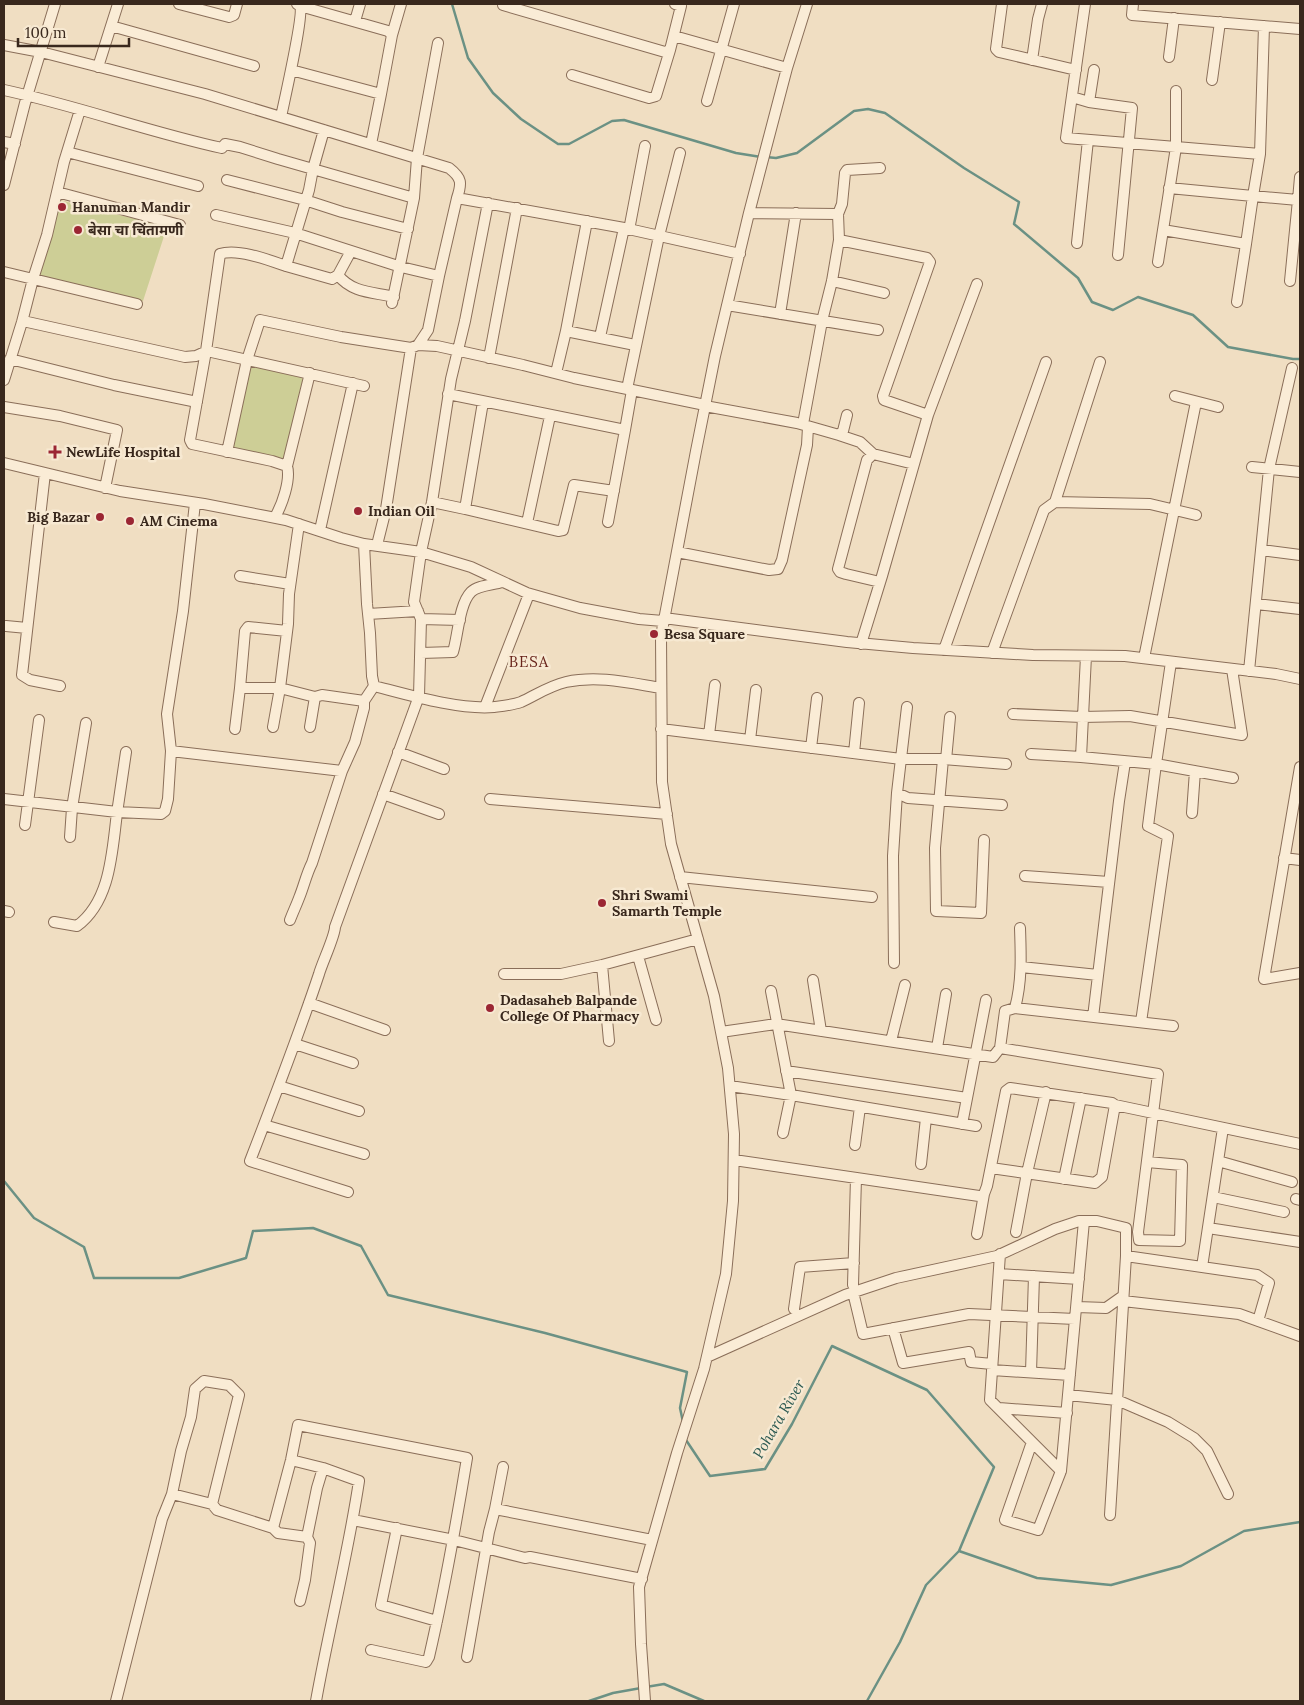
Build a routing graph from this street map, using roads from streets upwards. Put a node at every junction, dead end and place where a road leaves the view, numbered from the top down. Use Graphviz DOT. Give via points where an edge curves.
graph roads {
  1 [pos="55,4"];
  2 [pos="118,4"];
  3 [pos="179,4"];
  4 [pos="237,4"];
  5 [pos="360,4"];
  6 [pos="401,4"];
  7 [pos="679,4"];
  8 [pos="734,4"];
  9 [pos="807,4"];
  10 [pos="1002,4"];
  11 [pos="1042,4"];
  12 [pos="1086,4"];
  13 [pos="1133,4"];
  14 [pos="298,5"];
  15 [pos="503,5"];
  16 [pos="1174,18"];
  17 [pos="355,22"];
  18 [pos="1220,22"];
  19 [pos="111,26"];
  20 [pos="1264,26"];
  21 [pos="1300,29"];
  22 [pos="392,35"];
  23 [pos="674,36"];
  24 [pos="438,43"];
  25 [pos="4,45"];
  26 [pos="720,49"];
  27 [pos="670,50"];
  28 [pos="41,52"];
  29 [pos="1169,57"];
  30 [pos="1032,60"];
  31 [pos="254,66"];
  32 [pos="98,67"];
  33 [pos="787,68"];
  34 [pos="291,70"];
  35 [pos="1076,70"];
  36 [pos="1094,70"];
  37 [pos="572,76"];
  38 [pos="1212,80"];
  39 [pos="4,90"];
  40 [pos="1176,91"];
  41 [pos="380,94"];
  42 [pos="28,96"];
  43 [pos="1072,97"];
  44 [pos="707,101"];
  45 [pos="1089,102"];
  46 [pos="80,110"];
  47 [pos="281,117"];
  48 [pos="324,130"];
  49 [pos="1088,140"];
  50 [pos="4,142"];
  51 [pos="1130,143"];
  52 [pos="15,144"];
  53 [pos="371,144"];
  54 [pos="645,146"];
  55 [pos="1176,147"];
  56 [pos="67,152"];
  57 [pos="680,153"];
  58 [pos="1260,154"];
  59 [pos="417,158"];
  60 [pos="880,168"];
  61 [pos="313,169"];
  62 [pos="1300,177"];
  63 [pos="227,180"];
  64 [pos="4,185"];
  65 [pos="198,186"];
  66 [pos="1170,188"];
  67 [pos="57,192"];
  68 [pos="1253,196"];
  69 [pos="414,198"];
  70 [pos="457,198"];
  71 [pos="306,200"];
  72 [pos="1298,200"];
  73 [pos="488,202"];
  74 [pos="517,208"];
  75 [pos="749,213"];
  76 [pos="796,213"];
  77 [pos="838,214"];
  78 [pos="216,215"];
  79 [pos="587,222"];
  80 [pos="180,225"];
  81 [pos="408,229"];
  82 [pos="626,229"];
  83 [pos="1163,230"];
  84 [pos="295,233"];
  85 [pos="659,236"];
  86 [pos="839,240"];
  87 [pos="1077,243"];
  88 [pos="1246,244"];
  89 [pos="352,251"];
  90 [pos="740,254"];
  91 [pos="1118,255"];
  92 [pos="1158,262"];
  93 [pos="286,266"];
  94 [pos="400,267"];
  95 [pos="4,272"];
  96 [pos="338,275"];
  97 [pos="439,276"];
  98 [pos="33,279"];
  99 [pos="832,281"];
  100 [pos="1290,281"];
  101 [pos="977,284"];
  102 [pos="884,293"];
  103 [pos="1237,302"];
  104 [pos="137,304"];
  105 [pos="728,305"];
  106 [pos="780,314"];
  107 [pos="23,321"];
  108 [pos="822,321"];
  109 [pos="878,330"];
  110 [pos="566,331"];
  111 [pos="600,337"];
  112 [pos="635,345"];
  113 [pos="414,346"];
  114 [pos="206,351"];
  115 [pos="456,351"];
  116 [pos="489,358"];
  117 [pos="10,359"];
  118 [pos="247,360"];
  119 [pos="1046,362"];
  120 [pos="1100,362"];
  121 [pos="1292,368"];
  122 [pos="310,373"];
  123 [pos="556,373"];
  124 [pos="4,380"];
  125 [pos="353,383"];
  126 [pos="364,386"];
  127 [pos="630,389"];
  128 [pos="448,394"];
  129 [pos="1175,396"];
  130 [pos="198,402"];
  131 [pos="483,402"];
  132 [pos="1196,402"];
  133 [pos="705,406"];
  134 [pos="1218,407"];
  135 [pos="4,408"];
  136 [pos="847,415"];
  137 [pos="928,415"];
  138 [pos="550,416"];
  139 [pos="806,426"];
  140 [pos="625,430"];
  141 [pos="839,435"];
  142 [pos="227,452"];
  143 [pos="873,454"];
  144 [pos="4,463"];
  145 [pos="914,464"];
  146 [pos="287,466"];
  147 [pos="1252,467"];
  148 [pos="1269,469"];
  149 [pos="1300,472"];
  150 [pos="45,473"];
  151 [pos="105,488"];
  152 [pos="614,491"];
  153 [pos="432,502"];
  154 [pos="1056,502"];
  155 [pos="195,503"];
  156 [pos="465,509"];
  157 [pos="1174,510"];
  158 [pos="1196,515"];
  159 [pos="275,517"];
  160 [pos="608,522"];
  161 [pos="527,523"];
  162 [pos="299,524"];
  163 [pos="320,530"];
  164 [pos="364,544"];
  165 [pos="377,545"];
  166 [pos="1261,550"];
  167 [pos="421,552"];
  168 [pos="677,552"];
  169 [pos="1300,555"];
  170 [pos="240,576"];
  171 [pos="502,582"];
  172 [pos="880,582"];
  173 [pos="290,584"];
  174 [pos="529,594"];
  175 [pos="1256,604"];
  176 [pos="1300,610"];
  177 [pos="368,614"];
  178 [pos="419,615"];
  179 [pos="664,619"];
  180 [pos="460,620"];
  181 [pos="6,626"];
  182 [pos="27,628"];
  183 [pos="287,630"];
  184 [pos="860,644"];
  185 [pos="944,650"];
  186 [pos="420,653"];
  187 [pos="992,653"];
  188 [pos="1086,656"];
  189 [pos="1144,658"];
  190 [pos="1171,662"];
  191 [pos="1232,669"];
  192 [pos="1249,670"];
  193 [pos="1300,679"];
  194 [pos="715,685"];
  195 [pos="60,686"];
  196 [pos="374,686"];
  197 [pos="240,688"];
  198 [pos="280,688"];
  199 [pos="661,688"];
  200 [pos="756,690"];
  201 [pos="419,696"];
  202 [pos="314,697"];
  203 [pos="817,698"];
  204 [pos="364,701"];
  205 [pos="859,703"];
  206 [pos="485,707"];
  207 [pos="907,707"];
  208 [pos="1013,714"];
  209 [pos="950,717"];
  210 [pos="1082,717"];
  211 [pos="39,720"];
  212 [pos="1162,722"];
  213 [pos="86,723"];
  214 [pos="273,727"];
  215 [pos="310,727"];
  216 [pos="235,729"];
  217 [pos="661,729"];
  218 [pos="709,735"];
  219 [pos="750,740"];
  220 [pos="811,748"];
  221 [pos="172,750"];
  222 [pos="126,752"];
  223 [pos="398,752"];
  224 [pos="854,753"];
  225 [pos="1031,754"];
  226 [pos="1081,757"];
  227 [pos="901,759"];
  228 [pos="945,759"];
  229 [pos="1126,762"];
  230 [pos="1006,764"];
  231 [pos="1156,764"];
  232 [pos="1300,767"];
  233 [pos="444,769"];
  234 [pos="342,771"];
  235 [pos="1195,771"];
  236 [pos="1233,778"];
  237 [pos="897,793"];
  238 [pos="383,794"];
  239 [pos="490,799"];
  240 [pos="4,800"];
  241 [pos="939,801"];
  242 [pos="28,802"];
  243 [pos="1002,805"];
  244 [pos="72,808"];
  245 [pos="117,812"];
  246 [pos="1192,813"];
  247 [pos="439,814"];
  248 [pos="667,814"];
  249 [pos="25,825"];
  250 [pos="70,837"];
  251 [pos="984,840"];
  252 [pos="1284,858"];
  253 [pos="1300,860"];
  254 [pos="1025,876"];
  255 [pos="680,877"];
  256 [pos="1109,882"];
  257 [pos="872,896"];
  258 [pos="290,920"];
  259 [pos="54,922"];
  260 [pos="1020,928"];
  261 [pos="698,940"];
  262 [pos="638,956"];
  263 [pos="894,963"];
  264 [pos="602,965"];
  265 [pos="1021,967"];
  266 [pos="1300,973"];
  267 [pos="504,974"];
  268 [pos="1098,975"];
  269 [pos="812,980"];
  270 [pos="905,985"];
  271 [pos="771,991"];
  272 [pos="946,994"];
  273 [pos="986,1000"];
  274 [pos="309,1003"];
  275 [pos="1015,1008"];
  276 [pos="1093,1017"];
  277 [pos="656,1020"];
  278 [pos="1142,1022"];
  279 [pos="778,1024"];
  280 [pos="1173,1026"];
  281 [pos="385,1030"];
  282 [pos="821,1030"];
  283 [pos="721,1032"];
  284 [pos="609,1040"];
  285 [pos="891,1041"];
  286 [pos="295,1044"];
  287 [pos="937,1048"];
  288 [pos="1000,1048"];
  289 [pos="975,1054"];
  290 [pos="352,1063"];
  291 [pos="786,1071"];
  292 [pos="279,1086"];
  293 [pos="730,1086"];
  294 [pos="1046,1092"];
  295 [pos="791,1095"];
  296 [pos="967,1098"];
  297 [pos="1081,1098"];
  298 [pos="1115,1105"];
  299 [pos="860,1106"];
  300 [pos="359,1111"];
  301 [pos="1154,1114"];
  302 [pos="926,1118"];
  303 [pos="962,1124"];
  304 [pos="264,1125"];
  305 [pos="976,1126"];
  306 [pos="1223,1128"];
  307 [pos="783,1133"];
  308 [pos="1300,1144"];
  309 [pos="855,1145"];
  310 [pos="364,1154"];
  311 [pos="734,1160"];
  312 [pos="1218,1161"];
  313 [pos="1147,1162"];
  314 [pos="921,1164"];
  315 [pos="991,1168"];
  316 [pos="1027,1173"];
  317 [pos="856,1178"];
  318 [pos="1064,1179"];
  319 [pos="1292,1182"];
  320 [pos="348,1192"];
  321 [pos="984,1194"];
  322 [pos="1213,1197"];
  323 [pos="1284,1212"];
  324 [pos="1084,1221"];
  325 [pos="1126,1228"];
  326 [pos="1208,1228"];
  327 [pos="1016,1232"];
  328 [pos="1138,1232"];
  329 [pos="977,1234"];
  330 [pos="1300,1242"];
  331 [pos="1000,1254"];
  332 [pos="1126,1256"];
  333 [pos="854,1263"];
  334 [pos="1202,1267"];
  335 [pos="999,1274"];
  336 [pos="1034,1276"];
  337 [pos="1079,1278"];
  338 [pos="853,1289"];
  339 [pos="1123,1298"];
  340 [pos="1076,1307"];
  341 [pos="794,1309"];
  342 [pos="996,1314"];
  343 [pos="1033,1317"];
  344 [pos="1076,1319"];
  345 [pos="1258,1321"];
  346 [pos="1300,1324"];
  347 [pos="893,1328"];
  348 [pos="1299,1336"];
  349 [pos="707,1357"];
  350 [pos="992,1367"];
  351 [pos="1031,1372"];
  352 [pos="1070,1375"];
  353 [pos="1068,1395"];
  354 [pos="1117,1400"];
  355 [pos="998,1408"];
  356 [pos="1067,1413"];
  357 [pos="1032,1442"];
  358 [pos="291,1460"];
  359 [pos="503,1466"];
  360 [pos="323,1468"];
  361 [pos="1061,1471"];
  362 [pos="172,1494"];
  363 [pos="1228,1494"];
  364 [pos="212,1504"];
  365 [pos="495,1509"];
  366 [pos="1110,1515"];
  367 [pos="353,1520"];
  368 [pos="273,1528"];
  369 [pos="397,1528"];
  370 [pos="307,1537"];
  371 [pos="454,1540"];
  372 [pos="652,1540"];
  373 [pos="487,1547"];
  374 [pos="642,1579"];
  375 [pos="300,1601"];
  376 [pos="437,1622"];
  377 [pos="371,1650"];
  378 [pos="467,1657"];
  379 [pos="116,1701"];
  380 [pos="316,1701"];
  381 [pos="645,1701"];
  1 -- 28 [label="street"];
  2 -- 19 [label="street"];
  3 -- 4 [label="street" via="229,17 234,15"];
  5 -- 17 [label="street"];
  6 -- 22 [label="street"];
  7 -- 23 [label="street"];
  8 -- 26 [label="street"];
  9 -- 33 [label="street"];
  10 -- 30 [label="street" via="996,49"];
  11 -- 30 [label="street"];
  12 -- 35 [label="street"];
  13 -- 16 [label="street" via="1132,15"];
  14 -- 17 [label="street"];
  14 -- 34 [label="street" via="301,12"];
  15 -- 27 [label="street" via="665,52"];
  16 -- 18 [label="street"];
  16 -- 29 [label="street"];
  17 -- 22 [label="street"];
  18 -- 20 [label="street"];
  18 -- 38 [label="street"];
  19 -- 31 [label="street"];
  19 -- 32 [label="street"];
  20 -- 21 [label="street"];
  20 -- 58 [label="street"];
  22 -- 41 [label="street"];
  23 -- 26 [label="street"];
  23 -- 27 [label="street"];
  24 -- 59 [label="street"];
  25 -- 28 [label="street"];
  26 -- 33 [label="street"];
  26 -- 44 [label="street"];
  27 -- 37 [label="street" via="656,96 649,98"];
  28 -- 32 [label="street"];
  28 -- 42 [label="street"];
  30 -- 35 [label="street"];
  32 -- 47 [label="street"];
  33 -- 75 [label="street"];
  34 -- 41 [label="street"];
  34 -- 47 [label="street"];
  35 -- 43 [label="street"];
  36 -- 45 [label="street"];
  39 -- 42 [label="street"];
  40 -- 55 [label="street"];
  41 -- 53 [label="street"];
  42 -- 46 [label="street"];
  42 -- 52 [label="street"];
  43 -- 45 [label="street"];
  43 -- 49 [label="street" via="1066,138"];
  45 -- 51 [label="street" via="1132,108"];
  46 -- 56 [label="street"];
  46 -- 61 [label="street" via="177,138 222,148 225,144 240,147"];
  47 -- 48 [label="street"];
  48 -- 53 [label="street"];
  48 -- 61 [label="street"];
  49 -- 51 [label="street"];
  49 -- 87 [label="street"];
  50 -- 52 [label="street"];
  51 -- 55 [label="street"];
  51 -- 91 [label="street"];
  52 -- 64 [label="street"];
  53 -- 59 [label="street"];
  54 -- 82 [label="street"];
  55 -- 58 [label="street"];
  55 -- 66 [label="street"];
  56 -- 65 [label="street"];
  56 -- 67 [label="street"];
  57 -- 85 [label="street"];
  58 -- 68 [label="street"];
  59 -- 69 [label="street"];
  59 -- 70 [label="street" via="449,168 457,174 461,180"];
  60 -- 77 [label="street" via="845,172"];
  61 -- 69 [label="street"];
  61 -- 71 [label="street"];
  62 -- 72 [label="street"];
  63 -- 71 [label="street"];
  66 -- 68 [label="street"];
  66 -- 83 [label="street"];
  67 -- 80 [label="street"];
  67 -- 98 [label="street"];
  68 -- 72 [label="street"];
  68 -- 88 [label="street"];
  69 -- 81 [label="street"];
  70 -- 73 [label="street"];
  70 -- 97 [label="street"];
  71 -- 81 [label="street"];
  71 -- 84 [label="street"];
  72 -- 100 [label="street"];
  73 -- 74 [label="street"];
  73 -- 115 [label="street" via="465,321"];
  74 -- 79 [label="street"];
  74 -- 116 [label="street"];
  75 -- 76 [label="street"];
  75 -- 90 [label="street"];
  76 -- 77 [label="street"];
  76 -- 106 [label="street"];
  77 -- 86 [label="street"];
  78 -- 84 [label="street"];
  79 -- 82 [label="street"];
  79 -- 110 [label="street"];
  81 -- 94 [label="street"];
  82 -- 85 [label="street"];
  82 -- 111 [label="street"];
  83 -- 88 [label="street"];
  83 -- 92 [label="street"];
  84 -- 89 [label="street"];
  84 -- 93 [label="street"];
  85 -- 90 [label="street"];
  85 -- 112 [label="street"];
  86 -- 99 [label="street"];
  86 -- 137 [label="street" via="927,258 930,262 883,396 884,400"];
  88 -- 103 [label="street"];
  89 -- 94 [label="street"];
  89 -- 96 [label="street"];
  90 -- 105 [label="street"];
  93 -- 96 [label="street" via="325,278 332,279"];
  93 -- 114 [label="street" via="248,255 226,251 220,254"];
  94 -- 96 [label="street" via="393,300 356,290"];
  94 -- 97 [label="street"];
  95 -- 98 [label="street"];
  97 -- 113 [label="street" via="428,330"];
  98 -- 104 [label="street"];
  98 -- 107 [label="street"];
  99 -- 102 [label="street"];
  99 -- 108 [label="street"];
  101 -- 137 [label="street"];
  105 -- 106 [label="street"];
  105 -- 133 [label="street"];
  106 -- 108 [label="street"];
  107 -- 114 [label="street" via="185,357"];
  107 -- 117 [label="street"];
  108 -- 109 [label="street"];
  108 -- 139 [label="street"];
  110 -- 111 [label="street"];
  110 -- 123 [label="street"];
  111 -- 112 [label="street"];
  112 -- 127 [label="street"];
  113 -- 115 [label="street" via="437,346"];
  113 -- 118 [label="street" via="340,338 260,320"];
  113 -- 165 [label="street"];
  114 -- 118 [label="street"];
  114 -- 130 [label="street"];
  115 -- 116 [label="street"];
  115 -- 128 [label="street"];
  116 -- 123 [label="street"];
  117 -- 124 [label="street"];
  117 -- 130 [label="street"];
  118 -- 122 [label="street"];
  118 -- 142 [label="street"];
  119 -- 185 [label="street"];
  120 -- 154 [label="street"];
  121 -- 148 [label="street"];
  122 -- 125 [label="street"];
  122 -- 146 [label="street"];
  123 -- 127 [label="street"];
  125 -- 126 [label="street"];
  125 -- 163 [label="street"];
  127 -- 133 [label="street"];
  127 -- 140 [label="street"];
  128 -- 131 [label="street"];
  128 -- 153 [label="street"];
  129 -- 132 [label="street"];
  130 -- 142 [label="street" via="190,440 192,444"];
  131 -- 138 [label="street"];
  131 -- 156 [label="street"];
  132 -- 134 [label="street"];
  132 -- 157 [label="street"];
  133 -- 139 [label="street"];
  133 -- 168 [label="street"];
  135 -- 151 [label="street" via="60,416 117,430"];
  136 -- 141 [label="street" via="844,431"];
  137 -- 145 [label="street"];
  138 -- 140 [label="street"];
  138 -- 161 [label="street"];
  139 -- 141 [label="street"];
  139 -- 168 [label="street" via="807,445 778,569"];
  140 -- 152 [label="street"];
  141 -- 143 [label="street" via="860,442"];
  142 -- 146 [label="street"];
  143 -- 145 [label="street"];
  143 -- 172 [label="street" via="867,460 838,569"];
  144 -- 150 [label="street"];
  145 -- 172 [label="street"];
  146 -- 159 [label="street" via="289,472 284,496"];
  147 -- 148 [label="street"];
  148 -- 149 [label="street"];
  148 -- 166 [label="street"];
  150 -- 151 [label="street"];
  150 -- 182 [label="street"];
  151 -- 155 [label="street"];
  152 -- 160 [label="street"];
  152 -- 161 [label="street" via="574,485 563,530"];
  153 -- 156 [label="street"];
  153 -- 167 [label="street"];
  154 -- 157 [label="street" via="1150,504"];
  154 -- 187 [label="street" via="1044,510"];
  155 -- 159 [label="street"];
  155 -- 221 [label="street" via="167,714"];
  156 -- 161 [label="street"];
  157 -- 158 [label="street"];
  157 -- 189 [label="street"];
  159 -- 162 [label="street"];
  162 -- 163 [label="street"];
  162 -- 173 [label="street"];
  163 -- 164 [label="street"];
  164 -- 165 [label="street"];
  164 -- 177 [label="street"];
  165 -- 167 [label="street"];
  166 -- 169 [label="street"];
  166 -- 175 [label="street"];
  167 -- 171 [label="street" via="471,567"];
  167 -- 178 [label="street" via="414,602"];
  168 -- 179 [label="street"];
  170 -- 173 [label="street"];
  171 -- 174 [label="street"];
  171 -- 180 [label="street" via="471,592"];
  172 -- 184 [label="street"];
  173 -- 183 [label="street"];
  174 -- 179 [label="street" via="639,619"];
  174 -- 206 [label="street"];
  175 -- 176 [label="street"];
  175 -- 192 [label="street"];
  177 -- 178 [label="street"];
  177 -- 196 [label="street"];
  178 -- 180 [label="street"];
  178 -- 186 [label="street"];
  179 -- 184 [label="street"];
  179 -- 199 [label="street"];
  180 -- 186 [label="street" via="453,652"];
  181 -- 182 [label="street"];
  182 -- 195 [label="street" via="22,675 30,680"];
  183 -- 197 [label="street" via="248,627"];
  183 -- 198 [label="street"];
  184 -- 185 [label="street"];
  185 -- 187 [label="street"];
  186 -- 201 [label="street"];
  187 -- 188 [label="street"];
  188 -- 189 [label="street"];
  188 -- 210 [label="street"];
  189 -- 190 [label="street"];
  190 -- 191 [label="street"];
  190 -- 212 [label="street"];
  191 -- 192 [label="street"];
  191 -- 212 [label="street" via="1242,735"];
  192 -- 193 [label="street"];
  194 -- 218 [label="street"];
  196 -- 201 [label="street"];
  196 -- 204 [label="street"];
  197 -- 198 [label="street"];
  197 -- 216 [label="street"];
  198 -- 202 [label="street"];
  198 -- 214 [label="street"];
  199 -- 206 [label="street" via="590,679 566,682 519,703"];
  199 -- 217 [label="street"];
  200 -- 219 [label="street"];
  201 -- 206 [label="street" via="467,707"];
  201 -- 223 [label="street"];
  202 -- 204 [label="street" via="322,695"];
  202 -- 215 [label="street"];
  203 -- 220 [label="street"];
  204 -- 234 [label="street" via="354,742"];
  205 -- 224 [label="street"];
  207 -- 227 [label="street"];
  208 -- 210 [label="street"];
  209 -- 228 [label="street"];
  210 -- 212 [label="street" via="1130,716"];
  210 -- 226 [label="street"];
  211 -- 242 [label="street"];
  212 -- 231 [label="street"];
  213 -- 244 [label="street"];
  217 -- 218 [label="street"];
  217 -- 248 [label="street" via="662,782"];
  218 -- 219 [label="street"];
  219 -- 220 [label="street"];
  220 -- 224 [label="street"];
  221 -- 234 [label="street"];
  221 -- 245 [label="street" via="165,811 161,814"];
  222 -- 245 [label="street"];
  223 -- 233 [label="street"];
  223 -- 238 [label="street"];
  224 -- 227 [label="street"];
  225 -- 226 [label="street"];
  226 -- 229 [label="street"];
  227 -- 228 [label="street"];
  227 -- 237 [label="street"];
  228 -- 230 [label="street"];
  228 -- 241 [label="street"];
  229 -- 231 [label="street"];
  229 -- 256 [label="street"];
  231 -- 235 [label="street"];
  231 -- 278 [label="street" via="1148,826 1168,836"];
  232 -- 252 [label="street"];
  234 -- 258 [label="street"];
  235 -- 236 [label="street"];
  235 -- 246 [label="street"];
  237 -- 241 [label="street" via="908,798"];
  237 -- 263 [label="street" via="892,856"];
  238 -- 247 [label="street"];
  238 -- 274 [label="street"];
  239 -- 248 [label="street"];
  240 -- 242 [label="street"];
  241 -- 243 [label="street"];
  241 -- 251 [label="street" via="935,848 936,911 980,913"];
  242 -- 244 [label="street"];
  242 -- 249 [label="street"];
  244 -- 245 [label="street"];
  244 -- 250 [label="street"];
  245 -- 259 [label="street" via="111,862 96,906 77,926"];
  248 -- 255 [label="street"];
  252 -- 253 [label="street"];
  252 -- 266 [label="street" via="1264,980"];
  254 -- 256 [label="street"];
  255 -- 257 [label="street"];
  255 -- 261 [label="street"];
  256 -- 268 [label="street"];
  260 -- 265 [label="street"];
  261 -- 262 [label="street"];
  261 -- 283 [label="street"];
  262 -- 264 [label="street"];
  262 -- 277 [label="street"];
  264 -- 267 [label="street" via="561,974"];
  264 -- 284 [label="street"];
  265 -- 268 [label="street"];
  265 -- 275 [label="street" via="1020,992"];
  268 -- 276 [label="street"];
  269 -- 282 [label="street"];
  270 -- 285 [label="street"];
  271 -- 279 [label="street"];
  272 -- 287 [label="street"];
  273 -- 289 [label="street"];
  274 -- 281 [label="street"];
  274 -- 286 [label="street"];
  275 -- 276 [label="street"];
  275 -- 288 [label="street" via="1005,1011"];
  276 -- 278 [label="street"];
  278 -- 280 [label="street"];
  279 -- 282 [label="street"];
  279 -- 283 [label="street"];
  279 -- 291 [label="street"];
  282 -- 285 [label="street"];
  283 -- 293 [label="street"];
  285 -- 287 [label="street"];
  286 -- 290 [label="street"];
  286 -- 292 [label="street"];
  287 -- 289 [label="street"];
  288 -- 289 [label="street" via="993,1057"];
  288 -- 301 [label="street" via="1158,1074"];
  289 -- 296 [label="street"];
  291 -- 295 [label="street"];
  291 -- 296 [label="street"];
  292 -- 300 [label="street"];
  292 -- 304 [label="street"];
  293 -- 295 [label="street"];
  293 -- 311 [label="street"];
  294 -- 297 [label="street"];
  294 -- 315 [label="street" via="1012,1087 1006,1091"];
  294 -- 316 [label="street"];
  295 -- 299 [label="street"];
  295 -- 307 [label="street"];
  296 -- 303 [label="street"];
  297 -- 298 [label="street"];
  297 -- 318 [label="street"];
  298 -- 301 [label="street"];
  298 -- 318 [label="street" via="1102,1176 1095,1183"];
  299 -- 302 [label="street"];
  299 -- 309 [label="street"];
  301 -- 306 [label="street"];
  301 -- 313 [label="street"];
  302 -- 303 [label="street"];
  302 -- 314 [label="street"];
  303 -- 305 [label="street"];
  304 -- 310 [label="street"];
  304 -- 320 [label="street" via="250,1161"];
  306 -- 308 [label="street"];
  306 -- 312 [label="street"];
  311 -- 317 [label="street"];
  311 -- 349 [label="street" via="726,1274"];
  312 -- 319 [label="street"];
  312 -- 322 [label="street"];
  313 -- 328 [label="street"];
  313 -- 328 [label="street" via="1182,1165 1180,1241 1139,1240"];
  315 -- 316 [label="street"];
  315 -- 321 [label="street"];
  316 -- 318 [label="street"];
  316 -- 327 [label="street"];
  317 -- 321 [label="street"];
  317 -- 333 [label="street"];
  321 -- 329 [label="street"];
  322 -- 323 [label="street"];
  322 -- 326 [label="street"];
  324 -- 325 [label="street"];
  324 -- 331 [label="street" via="1055,1228"];
  324 -- 337 [label="street"];
  325 -- 328 [label="street"];
  325 -- 332 [label="street"];
  326 -- 330 [label="street"];
  326 -- 334 [label="street"];
  331 -- 335 [label="street"];
  331 -- 338 [label="street"];
  332 -- 334 [label="street"];
  332 -- 339 [label="street"];
  333 -- 338 [label="street"];
  333 -- 341 [label="street" via="800,1267"];
  334 -- 345 [label="street" via="1257,1275 1269,1283"];
  335 -- 336 [label="street"];
  335 -- 342 [label="street"];
  336 -- 337 [label="street"];
  336 -- 343 [label="street"];
  337 -- 340 [label="street"];
  338 -- 347 [label="street" via="863,1334"];
  338 -- 349 [label="street"];
  339 -- 340 [label="street" via="1106,1308"];
  339 -- 345 [label="street" via="1239,1314"];
  339 -- 354 [label="street"];
  340 -- 344 [label="street"];
  342 -- 343 [label="street"];
  342 -- 347 [label="street" via="968,1314"];
  342 -- 350 [label="street"];
  343 -- 344 [label="street"];
  343 -- 351 [label="street"];
  344 -- 352 [label="street"];
  345 -- 348 [label="street"];
  346 -- 348 [label="street"];
  347 -- 350 [label="street" via="903,1363 969,1352 971,1362"];
  349 -- 372 [label="street"];
  350 -- 351 [label="street"];
  350 -- 355 [label="street" via="990,1400"];
  351 -- 352 [label="street"];
  352 -- 353 [label="street"];
  353 -- 354 [label="street"];
  353 -- 356 [label="street"];
  354 -- 363 [label="street" via="1168,1422 1194,1438 1208,1451"];
  354 -- 366 [label="street"];
  355 -- 356 [label="street"];
  355 -- 357 [label="street"];
  356 -- 361 [label="street"];
  357 -- 361 [label="street"];
  357 -- 361 [label="street" via="1005,1520 1038,1530"];
  358 -- 360 [label="street"];
  358 -- 368 [label="street"];
  358 -- 371 [label="street" via="298,1425 467,1458"];
  359 -- 365 [label="street"];
  360 -- 367 [label="street" via="359,1481"];
  360 -- 370 [label="street"];
  362 -- 364 [label="street"];
  362 -- 364 [label="street" via="192,1416 195,1389 204,1381 229,1385 239,1395"];
  362 -- 379 [label="street" via="162,1519"];
  364 -- 368 [label="street" via="217,1510"];
  365 -- 372 [label="street"];
  365 -- 373 [label="street"];
  367 -- 369 [label="street"];
  367 -- 380 [label="street"];
  368 -- 370 [label="street" via="278,1533"];
  369 -- 371 [label="street"];
  369 -- 376 [label="street" via="381,1605"];
  370 -- 375 [label="street" via="310,1543"];
  371 -- 373 [label="street"];
  371 -- 376 [label="street"];
  372 -- 374 [label="street"];
  373 -- 374 [label="street" via="525,1558"];
  373 -- 378 [label="street"];
  374 -- 381 [label="street" via="639,1587"];
  376 -- 377 [label="street" via="426,1662"];
}
